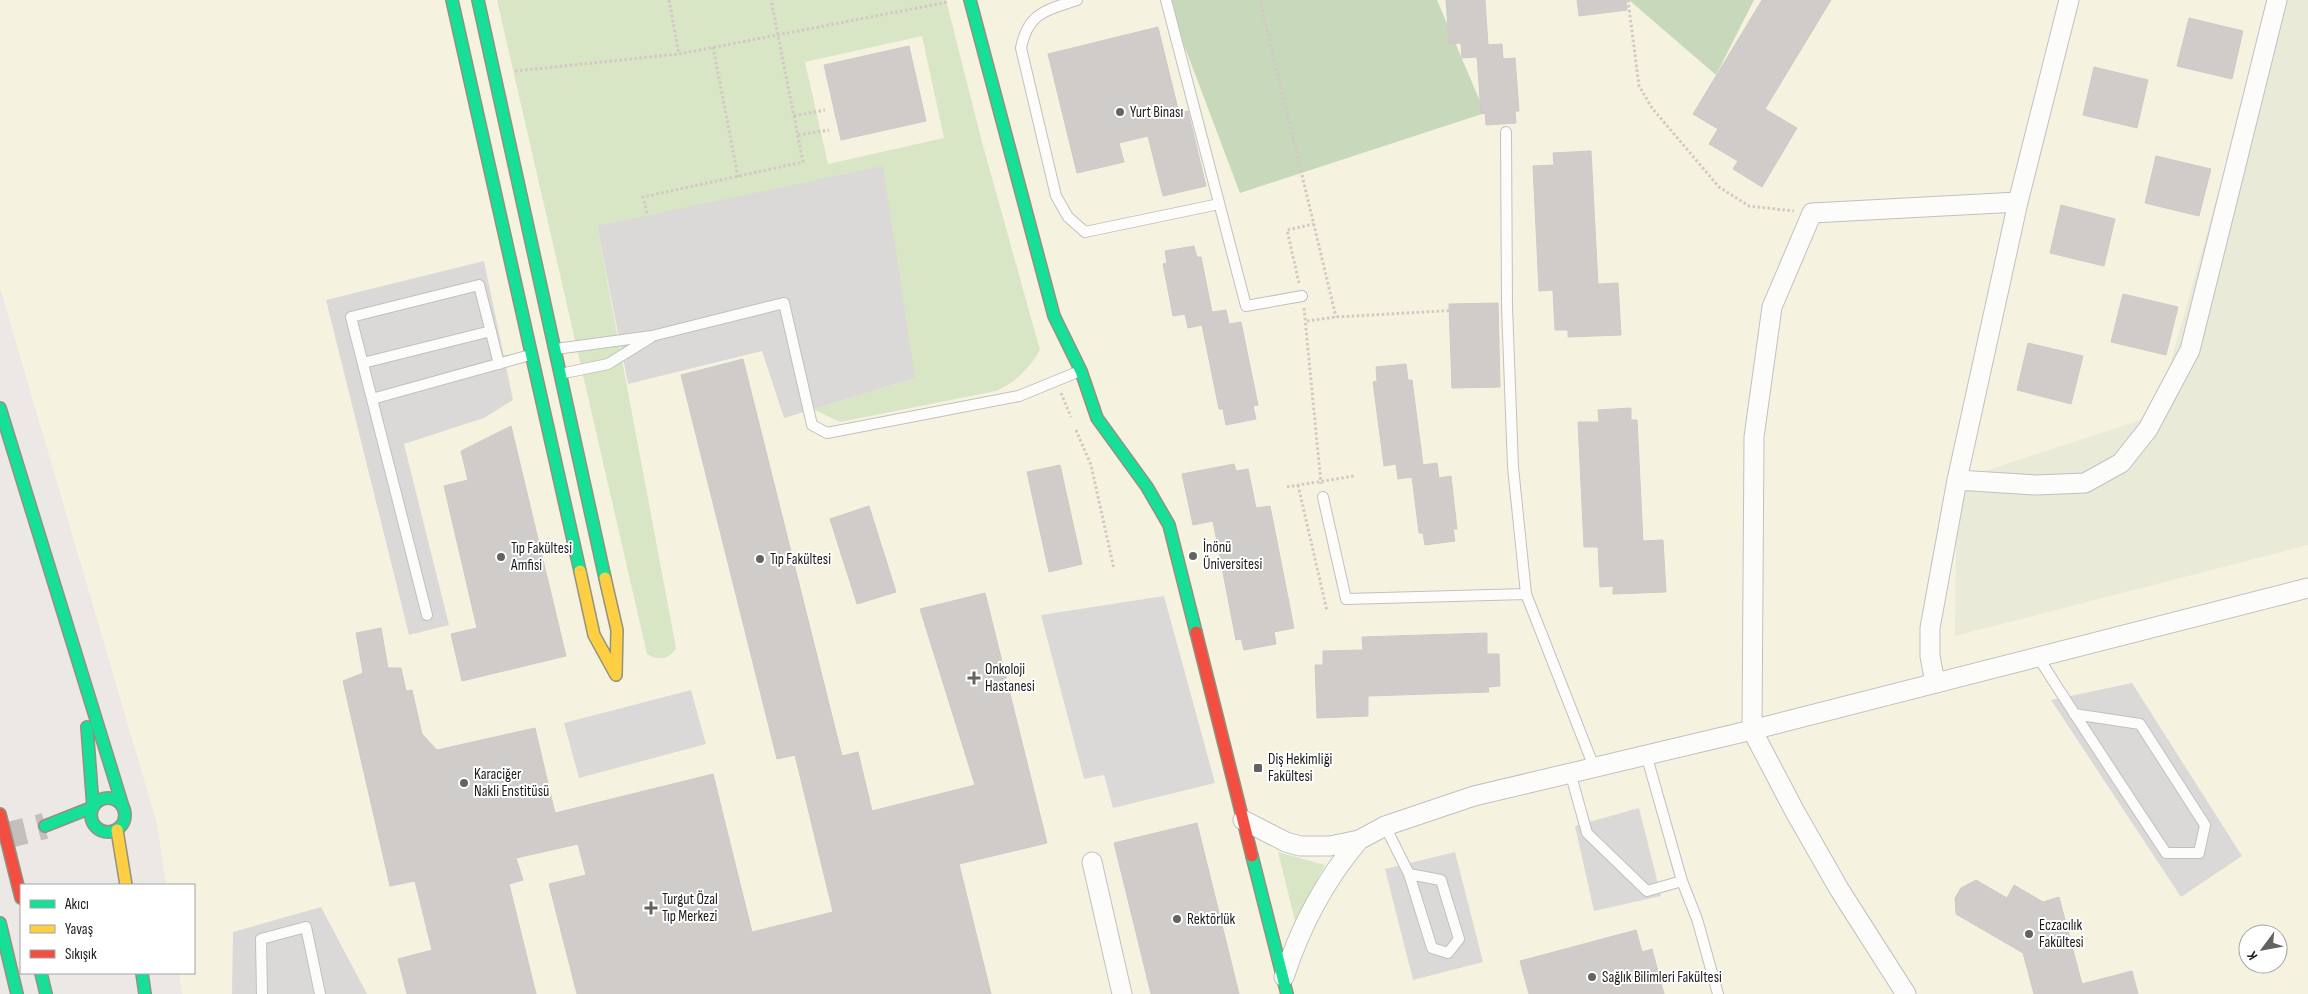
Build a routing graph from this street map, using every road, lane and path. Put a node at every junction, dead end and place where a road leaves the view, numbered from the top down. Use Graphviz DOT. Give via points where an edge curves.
graph roads {
  1 [pos="452,0"];
  2 [pos="478,0"];
  3 [pos="669,0"];
  4 [pos="771,0"];
  5 [pos="970,0"];
  6 [pos="1077,0"];
  7 [pos="1166,0"];
  8 [pos="1260,0"];
  9 [pos="1628,0"];
  10 [pos="2069,0"];
  11 [pos="2277,0"];
  12 [pos="950,2"];
  13 [pos="778,35"];
  14 [pos="713,47"];
  15 [pos="679,54"];
  16 [pos="494,74"];
  17 [pos="825,110"];
  18 [pos="794,116"];
  19 [pos="829,130"];
  20 [pos="1506,132"];
  21 [pos="798,136"];
  22 [pos="738,176"];
  23 [pos="2018,202"];
  24 [pos="1219,204"];
  25 [pos="1812,212"];
  26 [pos="647,213"];
  27 [pos="1313,224"];
  28 [pos="1302,296"];
  29 [pos="1507,307"];
  30 [pos="1336,317"];
  31 [pos="1307,321"];
  32 [pos="491,331"];
  33 [pos="652,336"];
  34 [pos="544,352"];
  35 [pos="363,363"];
  36 [pos="499,364"];
  37 [pos="1081,371"];
  38 [pos="561,375"];
  39 [pos="1056,381"];
  40 [pos="372,400"];
  41 [pos="0,408"];
  42 [pos="1354,476"];
  43 [pos="1957,480"];
  44 [pos="1320,482"];
  45 [pos="1298,486"];
  46 [pos="1288,487"];
  47 [pos="1323,497"];
  48 [pos="1114,569"];
  49 [pos="2308,588"];
  50 [pos="1526,594"];
  51 [pos="1327,611"];
  52 [pos="427,615"];
  53 [pos="2038,657"];
  54 [pos="84,679"];
  55 [pos="1935,683"];
  56 [pos="2074,714"];
  57 [pos="1752,730"];
  58 [pos="1646,754"];
  59 [pos="1594,766"];
  60 [pos="1570,772"];
  61 [pos="93,807"];
  62 [pos="124,810"];
  63 [pos="0,814"];
  64 [pos="1243,820"];
  65 [pos="1385,826"];
  66 [pos="117,830"];
  67 [pos="101,831"];
  68 [pos="1359,840"];
  69 [pos="1092,862"];
  70 [pos="1409,874"];
  71 [pos="1682,881"];
  72 [pos="126,884"];
  73 [pos="20,894"];
  74 [pos="0,923"];
  75 [pos="41,974"];
  76 [pos="142,974"];
  77 [pos="1285,985"];
  78 [pos="17,994"];
  79 [pos="46,994"];
  80 [pos="145,994"];
  81 [pos="262,994"];
  82 [pos="320,994"];
  83 [pos="1122,994"];
  84 [pos="1718,994"];
  85 [pos="1906,994"];
  1 -- 34 [label="main road"];
  2 -- 16 [label="main road"];
  3 -- 15 [label="path"];
  4 -- 13 [label="path"];
  5 -- 37 [label="main road" via="1054,316"];
  6 -- 24 [label="lane" via="1043,11 1034,18 1027,27 1021,48 1056,196 1068,217 1085,232"];
  7 -- 24 [label="lane"];
  8 -- 27 [label="path"];
  9 -- 25 [label="path" via="1639,86 1652,108 1719,187 1749,206"];
  10 -- 23 [label="street"];
  11 -- 43 [label="street" via="2190,350 2148,429 2121,463 2086,483 2036,485"];
  12 -- 13 [label="path"];
  13 -- 14 [label="path"];
  13 -- 18 [label="path"];
  14 -- 15 [label="path"];
  14 -- 22 [label="path"];
  15 -- 16 [label="path"];
  16 -- 34 [label="main road"];
  17 -- 18 [label="path"];
  18 -- 21 [label="path"];
  19 -- 21 [label="path"];
  20 -- 29 [label="lane"];
  21 -- 22 [label="path" via="803,162"];
  22 -- 26 [label="path" via="643,197"];
  23 -- 25 [label="street"];
  23 -- 43 [label="street"];
  24 -- 28 [label="lane" via="1246,306"];
  25 -- 57 [label="street" via="1772,307 1754,437"];
  27 -- 28 [label="path" via="1287,230"];
  27 -- 30 [label="path"];
  28 -- 31 [label="path"];
  29 -- 30 [label="path"];
  29 -- 50 [label="lane" via="1512,467"];
  30 -- 31 [label="path"];
  31 -- 44 [label="path"];
  32 -- 35 [label="lane"];
  32 -- 35 [label="lane" via="479,285 351,317"];
  32 -- 36 [label="lane"];
  33 -- 34 [label="lane"];
  33 -- 38 [label="lane" via="608,364"];
  33 -- 39 [label="lane" via="784,303 812,425 827,433 1019,396"];
  34 -- 36 [label="lane"];
  34 -- 38 [label="main road"];
  34 -- 38 [label="lane"];
  34 -- 38 [label="main road" via="594,635 616,675 617,630"];
  35 -- 40 [label="lane"];
  36 -- 40 [label="lane"];
  37 -- 39 [label="lane"];
  37 -- 64 [label="main road" via="1097,418 1147,487 1169,525"];
  39 -- 48 [label="path" via="1091,466"];
  40 -- 52 [label="lane"];
  41 -- 54 [label="main road"];
  42 -- 44 [label="path"];
  43 -- 55 [label="street" via="1930,628 1930,656"];
  44 -- 45 [label="path"];
  44 -- 47 [label="path"];
  45 -- 46 [label="path"];
  45 -- 51 [label="path"];
  47 -- 50 [label="lane" via="1346,599"];
  49 -- 53 [label="street"];
  50 -- 59 [label="lane"];
  53 -- 55 [label="street"];
  53 -- 56 [label="lane"];
  54 -- 61 [label="main road"];
  54 -- 62 [label="main road"];
  55 -- 57 [label="street"];
  56 -- 56 [label="lane" via="2166,853 2199,853 2205,825 2140,724"];
  57 -- 58 [label="street"];
  57 -- 85 [label="street" via="1839,890"];
  58 -- 59 [label="street"];
  58 -- 71 [label="lane"];
  59 -- 60 [label="street"];
  60 -- 65 [label="street" via="1474,796"];
  60 -- 71 [label="lane" via="1587,833 1647,891"];
  61 -- 62 [label="main road" via="101,800 112,799"];
  61 -- 67 [label="main road" via="91,818"];
  61 -- 67 [label="main road" via="45,826"];
  62 -- 66 [label="main road" via="124,821"];
  63 -- 73 [label="main road"];
  64 -- 68 [label="street" via="1300,846 1330,846"];
  64 -- 77 [label="main road"];
  65 -- 68 [label="street"];
  65 -- 70 [label="lane"];
  66 -- 67 [label="main road"];
  66 -- 72 [label="main road"];
  68 -- 77 [label="street" via="1340,862 1314,903 1297,939"];
  69 -- 83 [label="street"];
  70 -- 70 [label="lane" via="1432,948 1448,954 1459,939 1441,880"];
  71 -- 84 [label="lane" via="1697,919"];
  74 -- 78 [label="main road"];
  75 -- 79 [label="main road"];
  76 -- 80 [label="main road"];
  81 -- 82 [label="lane" via="261,939 306,927"];
}
